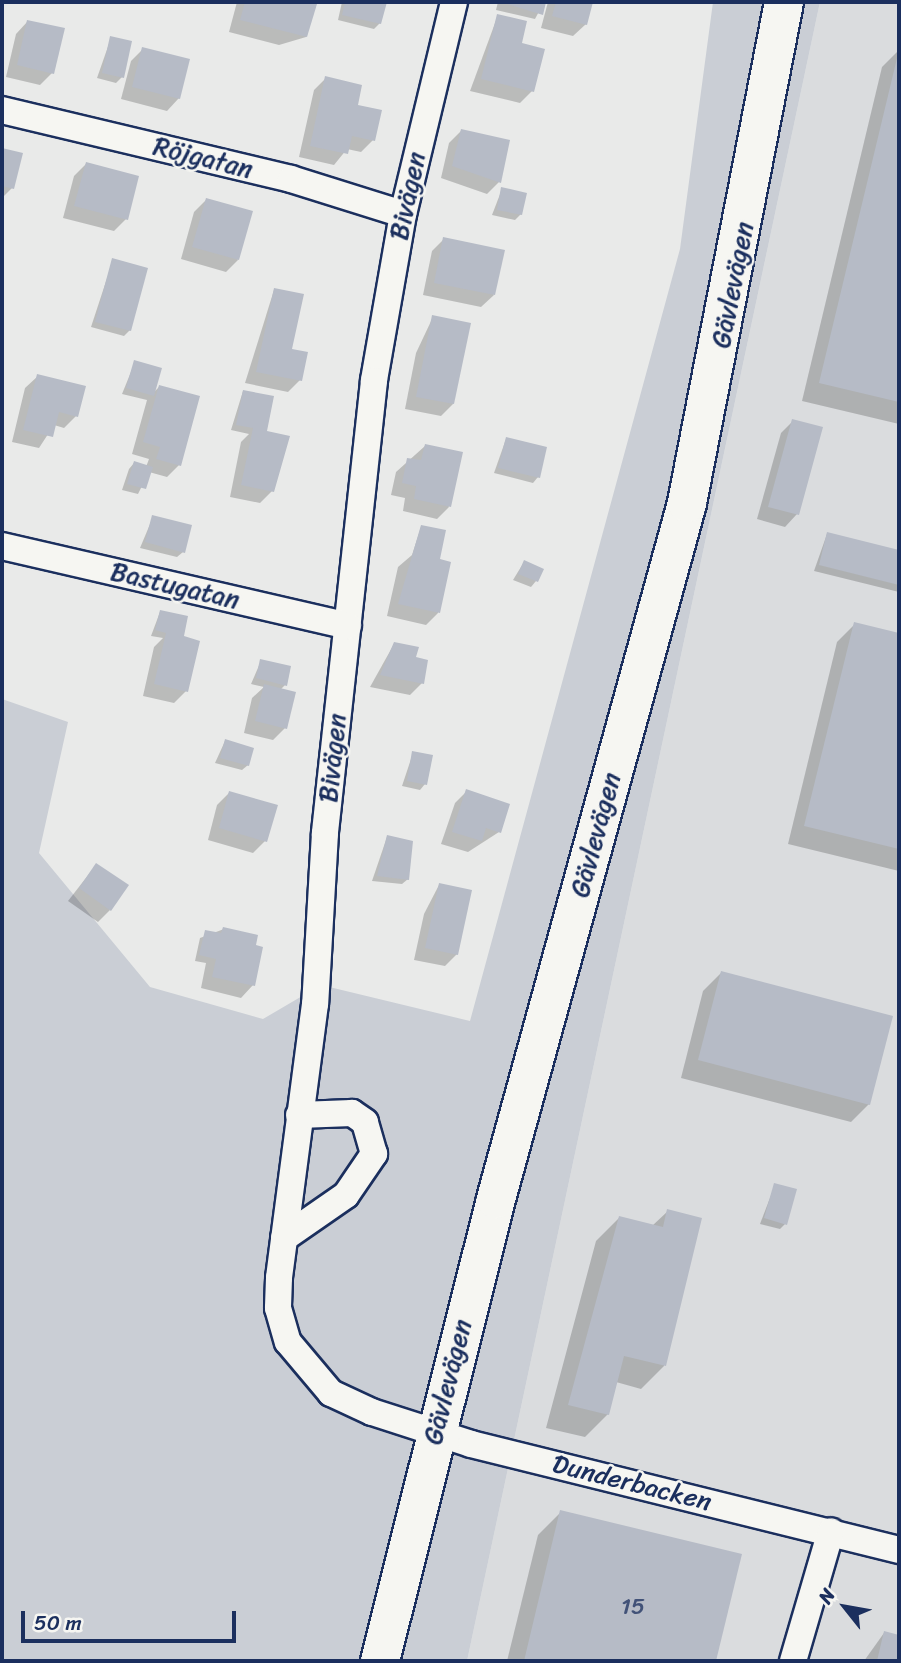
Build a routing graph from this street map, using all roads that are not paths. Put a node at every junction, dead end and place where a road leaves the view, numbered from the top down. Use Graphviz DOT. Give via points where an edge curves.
graph roads {
  1 [pos="454,2"];
  2 [pos="784,2"];
  3 [pos="2,110"];
  4 [pos="402,214"];
  5 [pos="2,546"];
  6 [pos="348,626"];
  7 [pos="299,1115"];
  8 [pos="284,1238"];
  9 [pos="435,1433"];
  10 [pos="831,1531"];
  11 [pos="899,1550"];
  12 [pos="380,1661"];
  13 [pos="793,1661"];
  1 -- 4 [label="street, Bivägen"];
  2 -- 9 [label="main road, Gävlevägen" via="687,503"];
  3 -- 4 [label="street, Röjgatan" via="291,179"];
  4 -- 6 [label="street, Bivägen" via="374,381"];
  5 -- 6 [label="street, Bastugatan"];
  6 -- 7 [label="street, Bivägen"];
  7 -- 8 [label="street, Bivägen"];
  7 -- 8 [label="street" via="352,1113 365,1122 374,1154 345,1195"];
  8 -- 9 [label="street, Bivägen" via="278,1308 288,1342 305,1367 331,1393"];
  9 -- 10 [label="street, Dunderbacken"];
  9 -- 12 [label="main road, Gävlevägen"];
  10 -- 11 [label="street, Dunderbacken"];
  10 -- 13 [label="street"];
}
